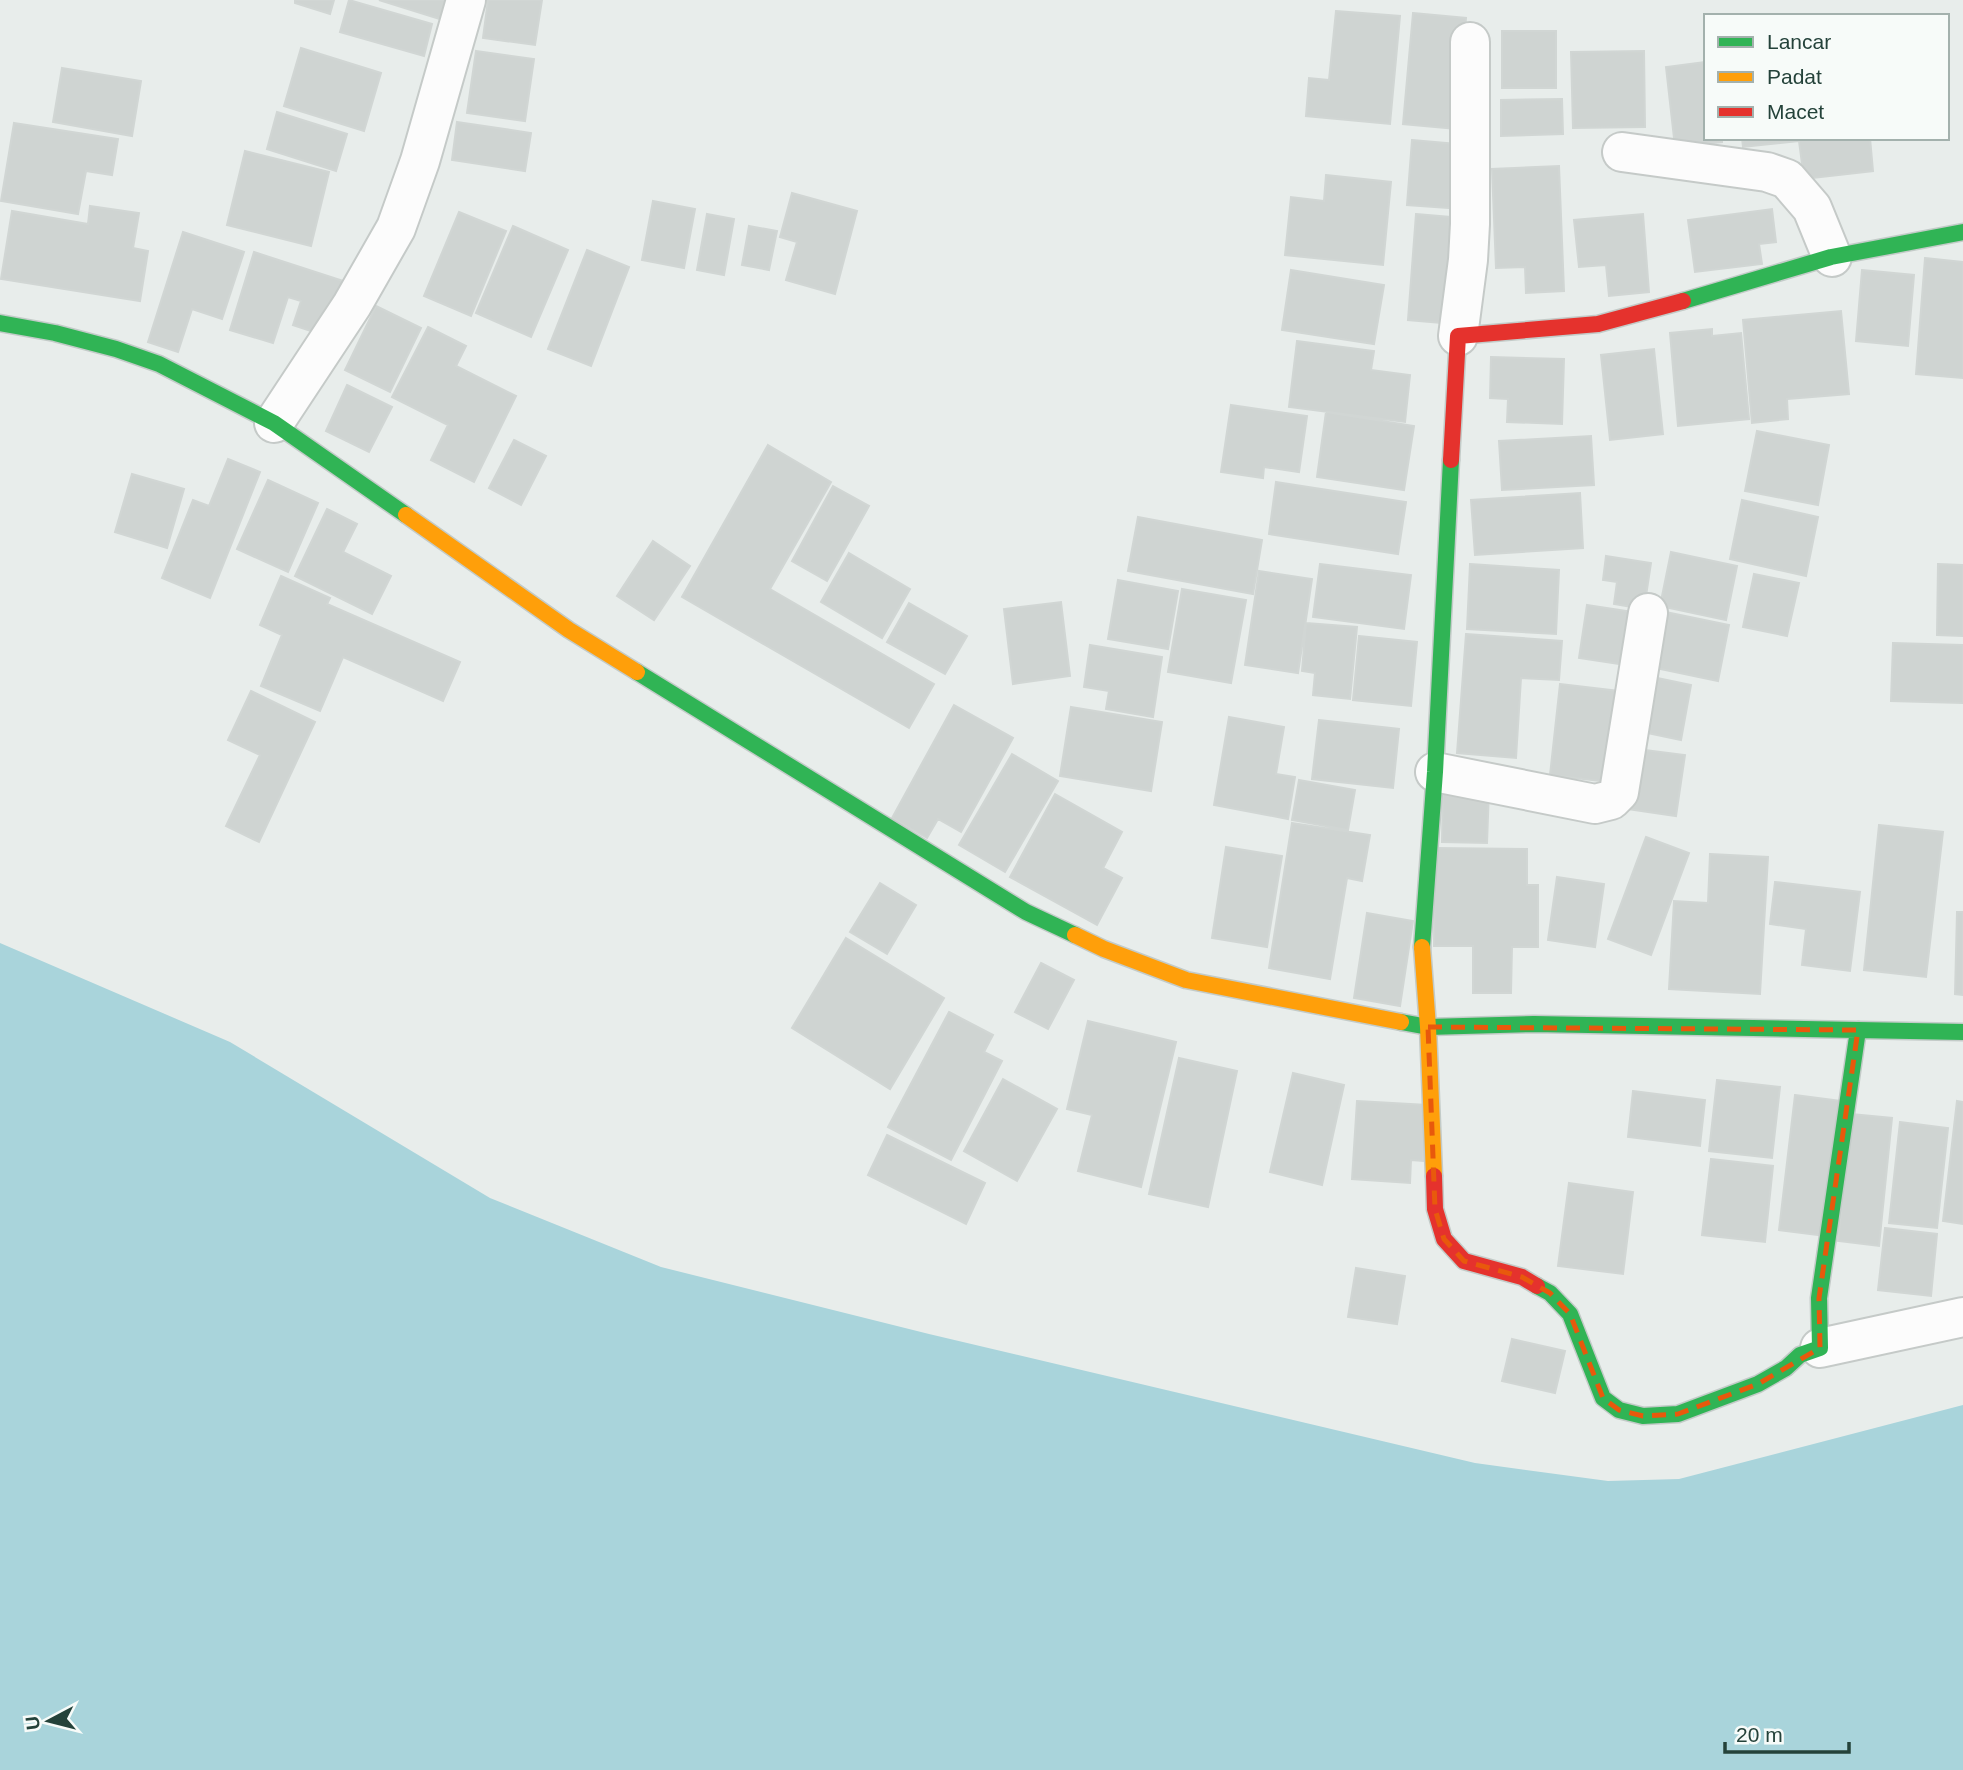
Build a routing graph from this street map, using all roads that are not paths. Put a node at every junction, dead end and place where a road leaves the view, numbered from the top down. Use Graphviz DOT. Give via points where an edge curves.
graph roads {
  1 [pos="466,0"];
  2 [pos="1470,42"];
  3 [pos="1622,152"];
  4 [pos="1963,232"];
  5 [pos="1832,257"];
  6 [pos="0,323"];
  7 [pos="1458,336"];
  8 [pos="274,423"];
  9 [pos="1648,613"];
  10 [pos="1435,772"];
  11 [pos="1427,1027"];
  12 [pos="1858,1030"];
  13 [pos="1963,1032"];
  14 [pos="1963,1317"];
  15 [pos="1820,1348"];
  1 -- 8 [label="street" via="396,228 352,305"];
  2 -- 7 [label="street" via="1470,224"];
  3 -- 5 [label="street" via="1767,172 1787,179 1812,208"];
  4 -- 5 [label="main road"];
  5 -- 7 [label="main road" via="1615,320"];
  6 -- 8 [label="main road" via="67,336 148,360"];
  7 -- 10 [label="main road"];
  8 -- 11 [label="main road" via="569,630 1026,912 1104,949 1186,980"];
  9 -- 10 [label="street" via="1619,792 1611,800 1595,804"];
  10 -- 11 [label="main road" via="1421,941"];
  11 -- 12 [label="main road" via="1534,1024"];
  11 -- 15 [label="main road" via="1435,1209 1444,1239 1464,1261 1522,1277 1550,1293 1570,1314 1603,1398 1619,1410 1643,1416 1678,1414 1758,1384 1800,1355"];
  12 -- 13 [label="main road"];
  12 -- 15 [label="main road" via="1819,1298"];
  14 -- 15 [label="street"];
}
